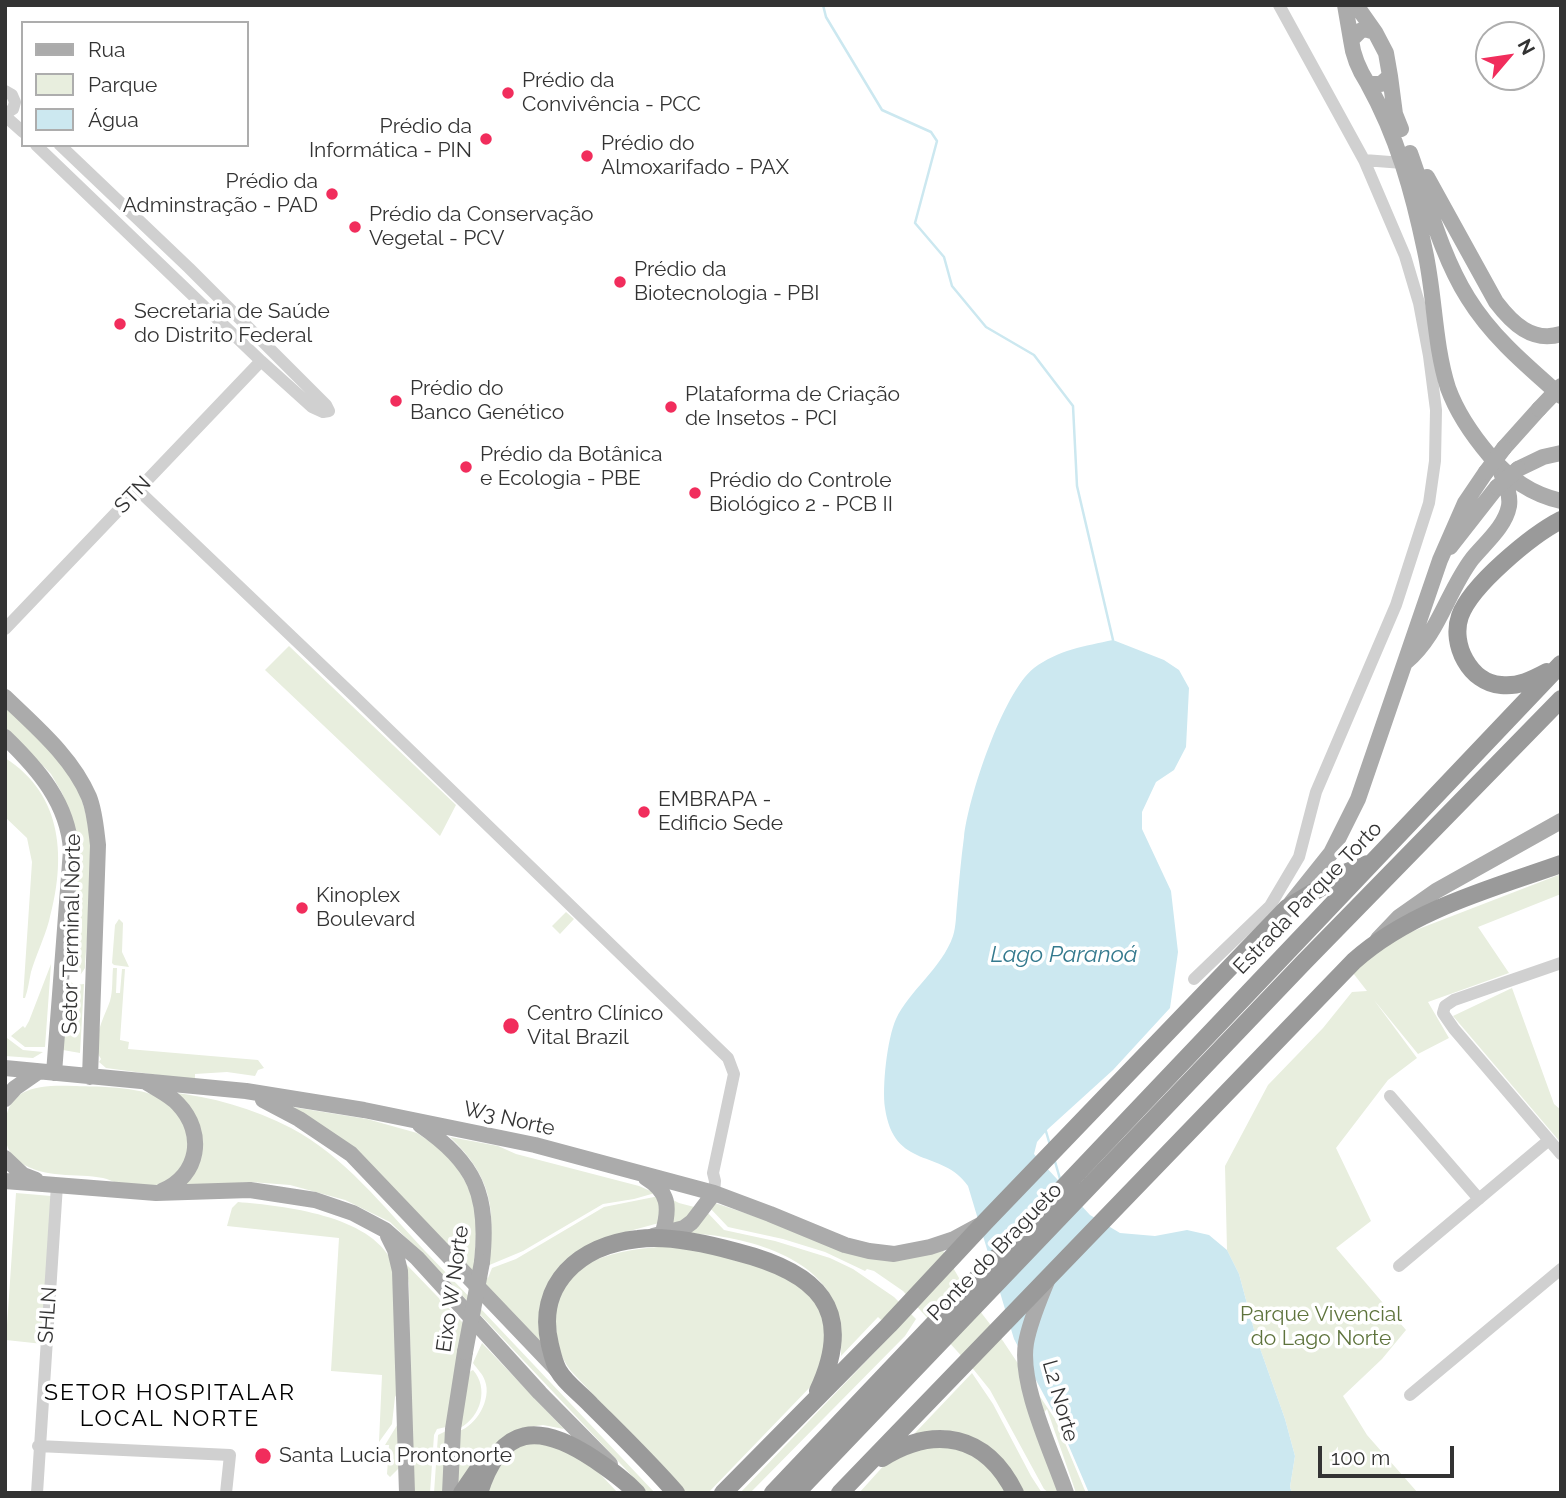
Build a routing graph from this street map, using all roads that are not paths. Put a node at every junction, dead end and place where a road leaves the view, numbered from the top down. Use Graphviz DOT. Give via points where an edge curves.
graph roads {
  1 [pos="1279,5"];
  2 [pos="1345,5"];
  3 [pos="1356,5"];
  4 [pos="1375,32"];
  5 [pos="1351,40"];
  6 [pos="1390,76"];
  7 [pos="1368,84"];
  8 [pos="5,91"];
  9 [pos="19,106"];
  10 [pos="5,115"];
  11 [pos="21,130"];
  12 [pos="1407,145"];
  13 [pos="38,147"];
  14 [pos="62,147"];
  15 [pos="1364,160"];
  16 [pos="1403,163"];
  17 [pos="1561,334"];
  18 [pos="261,361"];
  19 [pos="1561,386"];
  20 [pos="1449,389"];
  21 [pos="1561,396"];
  22 [pos="1436,411"];
  23 [pos="1561,453"];
  24 [pos="1492,468"];
  25 [pos="138,490"];
  26 [pos="1561,501"];
  27 [pos="1561,520"];
  28 [pos="1440,560"];
  29 [pos="5,629"];
  30 [pos="1404,664"];
  31 [pos="1560,664"];
  32 [pos="5,697"];
  33 [pos="1561,699"];
  34 [pos="5,737"];
  35 [pos="1561,821"];
  36 [pos="1374,861"];
  37 [pos="1561,864"];
  38 [pos="1287,908"];
  39 [pos="1377,940"];
  40 [pos="1561,962"];
  41 [pos="63,967"];
  42 [pos="94,972"];
  43 [pos="1194,979"];
  44 [pos="5,1068"];
  45 [pos="46,1072"];
  46 [pos="90,1077"];
  47 [pos="144,1081"];
  48 [pos="247,1091"];
  49 [pos="1390,1096"];
  50 [pos="5,1099"];
  51 [pos="413,1119"];
  52 [pos="1549,1140"];
  53 [pos="1561,1154"];
  54 [pos="5,1158"];
  55 [pos="1086,1162"];
  56 [pos="640,1174"];
  57 [pos="1100,1176"];
  58 [pos="5,1181"];
  59 [pos="51,1184"];
  60 [pos="706,1191"];
  61 [pos="156,1193"];
  62 [pos="1479,1199"];
  63 [pos="985,1222"];
  64 [pos="385,1230"];
  65 [pos="655,1235"];
  66 [pos="1399,1266"];
  67 [pos="1561,1269"];
  68 [pos="1047,1280"];
  69 [pos="558,1371"];
  70 [pos="1410,1395"];
  71 [pos="813,1402"];
  72 [pos="510,1443"];
  73 [pos="38,1446"];
  74 [pos="856,1476"];
  75 [pos="624,1479"];
  76 [pos="793,1487"];
  77 [pos="37,1493"];
  78 [pos="226,1493"];
  79 [pos="407,1493"];
  80 [pos="450,1493"];
  81 [pos="462,1493"];
  82 [pos="480,1493"];
  83 [pos="637,1493"];
  84 [pos="676,1493"];
  85 [pos="723,1493"];
  86 [pos="773,1493"];
  87 [pos="840,1493"];
  88 [pos="1015,1493"];
  89 [pos="1066,1493"];
  1 -- 15 [label="street"];
  2 -- 5 [label="main road"];
  3 -- 4 [label="main road"];
  4 -- 5 [label="main road" via="1365,29"];
  4 -- 6 [label="main road" via="1386,53"];
  5 -- 7 [label="main road" via="1355,61"];
  6 -- 7 [label="main road" via="1381,84"];
  6 -- 12 [label="main road" via="1395,114"];
  7 -- 16 [label="main road"];
  8 -- 9 [label="street"];
  9 -- 10 [label="street"];
  10 -- 11 [label="street"];
  12 -- 17 [label="main road" via="1506,315 1533,335"];
  12 -- 21 [label="main road" via="1467,296 1499,340"];
  13 -- 18 [label="street"];
  14 -- 18 [label="street" via="227,305 329,411 312,407"];
  15 -- 16 [label="street"];
  15 -- 22 [label="street" via="1405,256 1419,303"];
  16 -- 20 [label="main road" via="1426,253"];
  18 -- 25 [label="street, STN"];
  19 -- 24 [label="main road, bridge" via="1504,448"];
  20 -- 22 [label="street"];
  20 -- 24 [label="main road"];
  22 -- 43 [label="street" via="1429,503 1411,563 1384,638 1316,792 1298,857 1270,906"];
  23 -- 28 [label="main road, bridge" via="1518,469 1497,487"];
  24 -- 26 [label="main road" via="1531,492"];
  24 -- 28 [label="main road" via="1465,503"];
  24 -- 30 [label="main road" via="1509,497 1505,517 1460,576 1425,643"];
  25 -- 29 [label="street, STN"];
  25 -- 60 [label="street" via="728,1058 734,1074 715,1181"];
  27 -- 31 [label="highway" via="1530,540 1474,593 1459,617 1457,634 1466,664 1489,683 1527,683"];
  28 -- 30 [label="main road"];
  30 -- 38 [label="main road" via="1346,824 1331,853"];
  31 -- 36 [label="highway, Estrada Parque Torto"];
  32 -- 42 [label="main road, Setor Terminal Norte" via="62,754 90,799 97,845"];
  33 -- 57 [label="highway, Estrada Parque Torto"];
  34 -- 41 [label="main road, Setor Terminal Norte" via="50,787 70,834"];
  35 -- 39 [label="main road" via="1436,891 1399,917"];
  36 -- 38 [label="highway"];
  36 -- 55 [label="highway, Estrada Parque Torto"];
  37 -- 39 [label="highway" via="1448,905"];
  38 -- 63 [label="highway"];
  39 -- 68 [label="highway"];
  40 -- 52 [label="street" via="1454,1000 1444,1010 1454,1029"];
  41 -- 42 [label="main road" via="74,976"];
  41 -- 45 [label="main road, Setor Terminal Norte"];
  42 -- 46 [label="main road, Setor Terminal Norte"];
  44 -- 45 [label="main road, W3 Norte"];
  45 -- 46 [label="main road, W3 Norte"];
  45 -- 50 [label="main road" via="15,1088"];
  46 -- 47 [label="main road, W3 Norte"];
  47 -- 48 [label="main road, W3 Norte"];
  47 -- 61 [label="main road" via="177,1103 194,1135 195,1156 188,1171 170,1188"];
  48 -- 51 [label="main road, W3 Norte"];
  48 -- 69 [label="main road" via="351,1154"];
  49 -- 62 [label="street"];
  51 -- 56 [label="main road, W3 Norte"];
  51 -- 80 [label="main road, Eixo W Norte, bridge" via="444,1141 470,1173 480,1192 484,1216 482,1262 453,1429"];
  52 -- 53 [label="street"];
  52 -- 62 [label="street"];
  54 -- 59 [label="main road" via="23,1175"];
  55 -- 76 [label="highway, Ponte do Bragueto" via="911,1345"];
  56 -- 60 [label="main road, W3 Norte"];
  56 -- 65 [label="main road" via="658,1186 668,1208"];
  57 -- 76 [label="highway, Ponte do Bragueto"];
  58 -- 59 [label="main road"];
  59 -- 61 [label="main road"];
  59 -- 73 [label="street, SHLN"];
  60 -- 63 [label="main road, W3 Norte" via="845,1245 894,1254 954,1239"];
  60 -- 65 [label="main road" via="692,1222"];
  61 -- 64 [label="main road" via="250,1190 315,1200"];
  62 -- 66 [label="street"];
  63 -- 71 [label="highway"];
  64 -- 75 [label="main road" via="417,1258"];
  64 -- 79 [label="main road, Eixo W Norte" via="400,1271"];
  65 -- 69 [label="highway" via="588,1255 565,1270 555,1284 547,1305 547,1331"];
  65 -- 71 [label="highway" via="748,1255 782,1266 811,1284 830,1315 834,1335 829,1365"];
  67 -- 70 [label="street"];
  68 -- 74 [label="highway"];
  68 -- 89 [label="main road, L2 Norte" via="1032,1318 1025,1361 1036,1410"];
  69 -- 84 [label="highway"];
  71 -- 85 [label="highway"];
  72 -- 75 [label="highway" via="531,1435 553,1436"];
  72 -- 81 [label="highway" via="488,1455"];
  72 -- 82 [label="highway" via="493,1461"];
  73 -- 77 [label="street, SHLN"];
  73 -- 78 [label="street" via="230,1455"];
  74 -- 87 [label="highway"];
  74 -- 88 [label="highway" via="900,1448 937,1437 977,1448 1006,1476"];
  75 -- 83 [label="highway"];
  76 -- 86 [label="highway"];
}
